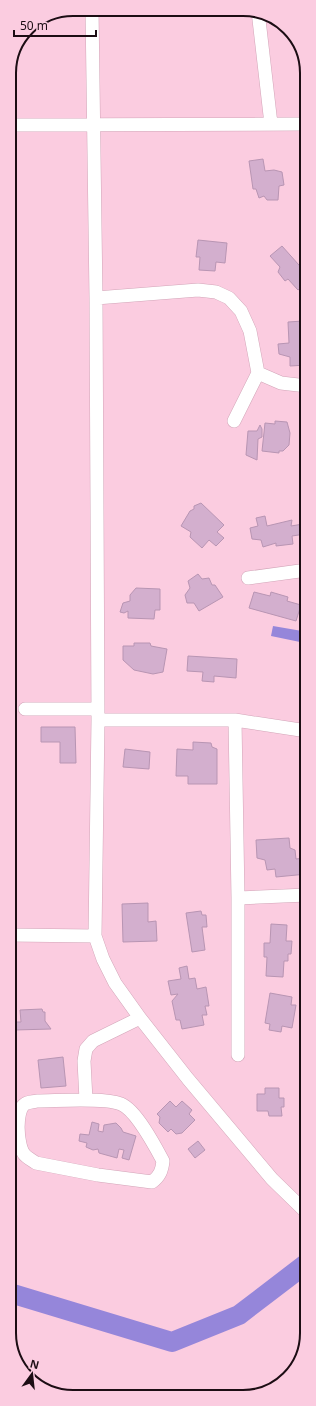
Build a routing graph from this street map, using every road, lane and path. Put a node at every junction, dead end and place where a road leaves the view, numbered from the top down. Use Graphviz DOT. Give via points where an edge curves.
graph roads {
  1 [pos="92,16"];
  2 [pos="259,18"];
  3 [pos="272,124"];
  4 [pos="300,124"];
  5 [pos="16,125"];
  6 [pos="94,125"];
  7 [pos="96,298"];
  8 [pos="258,373"];
  9 [pos="300,385"];
  10 [pos="234,421"];
  11 [pos="300,571"];
  12 [pos="248,578"];
  13 [pos="26,709"];
  14 [pos="98,715"];
  15 [pos="235,720"];
  16 [pos="300,730"];
  17 [pos="300,895"];
  18 [pos="238,898"];
  19 [pos="16,935"];
  20 [pos="95,936"];
  21 [pos="140,1018"];
  22 [pos="238,1055"];
  23 [pos="86,1100"];
  24 [pos="300,1206"];
  1 -- 6 [label="street"];
  2 -- 3 [label="street"];
  3 -- 4 [label="street"];
  3 -- 6 [label="street"];
  5 -- 6 [label="street"];
  6 -- 7 [label="street"];
  7 -- 8 [label="street" via="198,290 223,295 241,311 250,331"];
  7 -- 14 [label="street"];
  8 -- 9 [label="street" via="281,383"];
  8 -- 10 [label="street"];
  11 -- 12 [label="street"];
  13 -- 14 [label="street"];
  14 -- 15 [label="street"];
  14 -- 20 [label="street"];
  15 -- 16 [label="street"];
  15 -- 18 [label="street"];
  17 -- 18 [label="street"];
  18 -- 22 [label="street"];
  19 -- 20 [label="street"];
  20 -- 21 [label="street" via="103,960 115,983"];
  21 -- 23 [label="street" via="93,1041 86,1050"];
  21 -- 24 [label="street" via="272,1179"];
  23 -- 23 [label="street" via="37,1101 25,1104 20,1110 18,1126 23,1153 36,1163 152,1182 158,1178 163,1160 133,1114 121,1104"];
}
